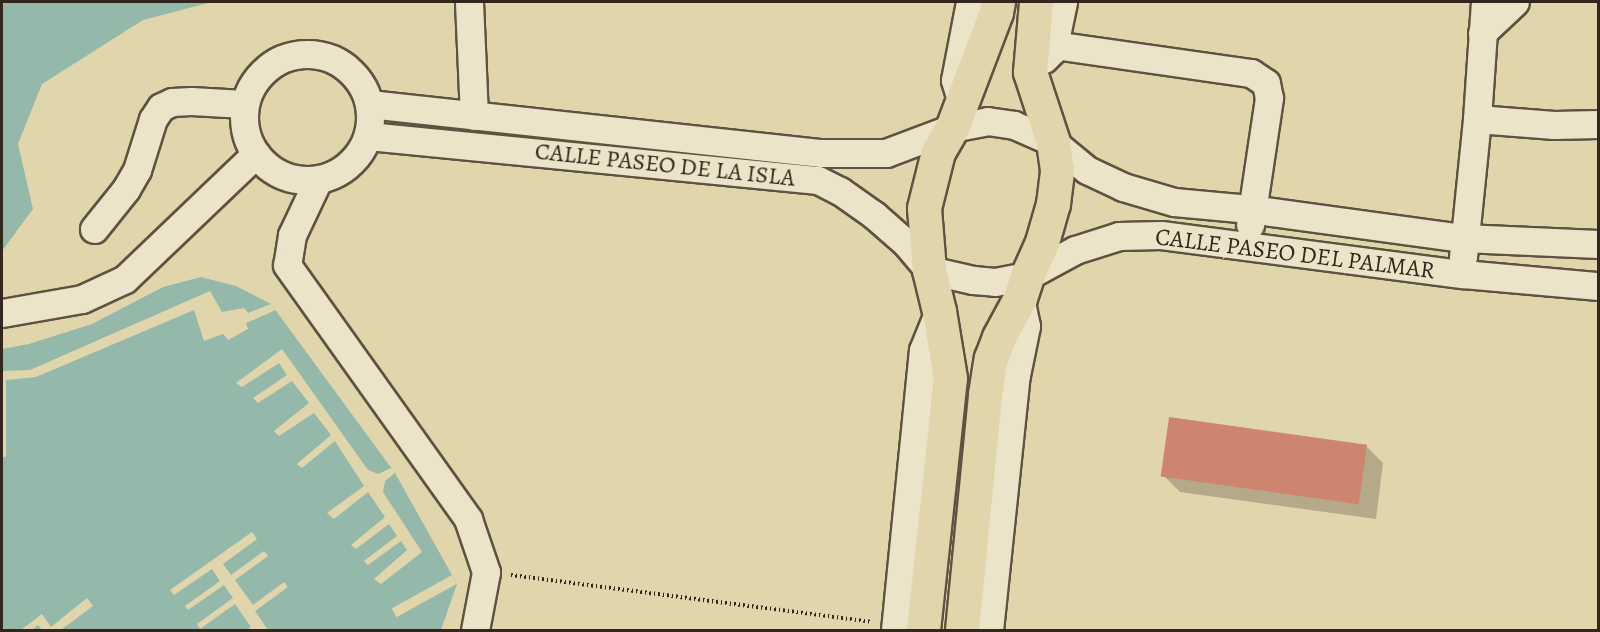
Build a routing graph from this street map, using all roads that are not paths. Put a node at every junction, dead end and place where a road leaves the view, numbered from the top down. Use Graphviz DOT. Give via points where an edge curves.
graph roads {
  1 [pos="469,2"];
  2 [pos="970,2"];
  3 [pos="998,2"];
  4 [pos="1036,2"];
  5 [pos="1063,2"];
  6 [pos="1485,2"];
  7 [pos="1515,2"];
  8 [pos="1482,33"];
  9 [pos="1054,45"];
  10 [pos="1030,72"];
  11 [pos="244,104"];
  12 [pos="369,104"];
  13 [pos="474,116"];
  14 [pos="957,116"];
  15 [pos="1477,119"];
  16 [pos="1599,124"];
  17 [pos="368,136"];
  18 [pos="1053,142"];
  19 [pos="821,153"];
  20 [pos="256,154"];
  21 [pos="318,180"];
  22 [pos="818,180"];
  23 [pos="1250,209"];
  24 [pos="94,229"];
  25 [pos="1463,238"];
  26 [pos="1249,244"];
  27 [pos="1599,244"];
  28 [pos="929,270"];
  29 [pos="1463,274"];
  30 [pos="1599,286"];
  31 [pos="1023,287"];
  32 [pos="2,313"];
  33 [pos="905,628"];
  34 [pos="475,630"];
  35 [pos="962,630"];
  36 [pos="988,630"];
  1 -- 13 [label="street"];
  2 -- 14 [label="street" via="955,80"];
  3 -- 14 [label="main road"];
  4 -- 10 [label="main road"];
  5 -- 9 [label="street"];
  6 -- 8 [label="street"];
  7 -- 8 [label="street"];
  8 -- 15 [label="street"];
  9 -- 10 [label="street"];
  9 -- 23 [label="street" via="1251,73 1266,83 1269,98"];
  10 -- 18 [label="main road"];
  11 -- 12 [label="street" via="257,78 272,64 291,56 311,54 331,58 348,69"];
  11 -- 20 [label="street" via="247,136"];
  11 -- 24 [label="street" via="191,101 161,107 153,119 137,170"];
  12 -- 13 [label="street, CALLE PASEO DE LA ISLA"];
  12 -- 17 [label="street"];
  13 -- 19 [label="street, CALLE PASEO DE LA ISLA"];
  14 -- 18 [label="street, CALLE PASEO DEL PALMAR" via="1003,122"];
  14 -- 19 [label="street, CALLE PASEO DE LA ISLA" via="886,153"];
  14 -- 28 [label="main road" via="938,152 924,208"];
  15 -- 16 [label="street"];
  15 -- 25 [label="street"];
  17 -- 21 [label="street" via="349,165"];
  17 -- 22 [label="street, CALLE PASEO DE LA ISLA"];
  18 -- 23 [label="street, CALLE PASEO DEL PALMAR" via="1088,170 1123,187 1174,202"];
  18 -- 31 [label="main road" via="1057,170 1053,204"];
  19 -- 22 [label="street"];
  20 -- 21 [label="street" via="283,176"];
  20 -- 32 [label="street" via="124,279 82,299"];
  21 -- 34 [label="street" via="292,235 287,265 468,519 486,572"];
  22 -- 28 [label="street, CALLE PASEO DE LA ISLA" via="874,215"];
  23 -- 25 [label="street, CALLE PASEO DEL PALMAR"];
  23 -- 26 [label="street"];
  25 -- 27 [label="street, CALLE PASEO DEL PALMAR"];
  25 -- 29 [label="street"];
  26 -- 29 [label="street, CALLE PASEO DEL PALMAR"];
  26 -- 31 [label="street, CALLE PASEO DEL PALMAR" via="1161,235 1119,237 1075,249"];
  28 -- 31 [label="street, CALLE PASEO DEL PALMAR"];
  28 -- 33 [label="main road" via="950,378"];
  29 -- 30 [label="street, CALLE PASEO DEL PALMAR"];
  31 -- 35 [label="main road" via="991,358"];
  31 -- 36 [label="street" via="1026,326 1016,375"];
}
